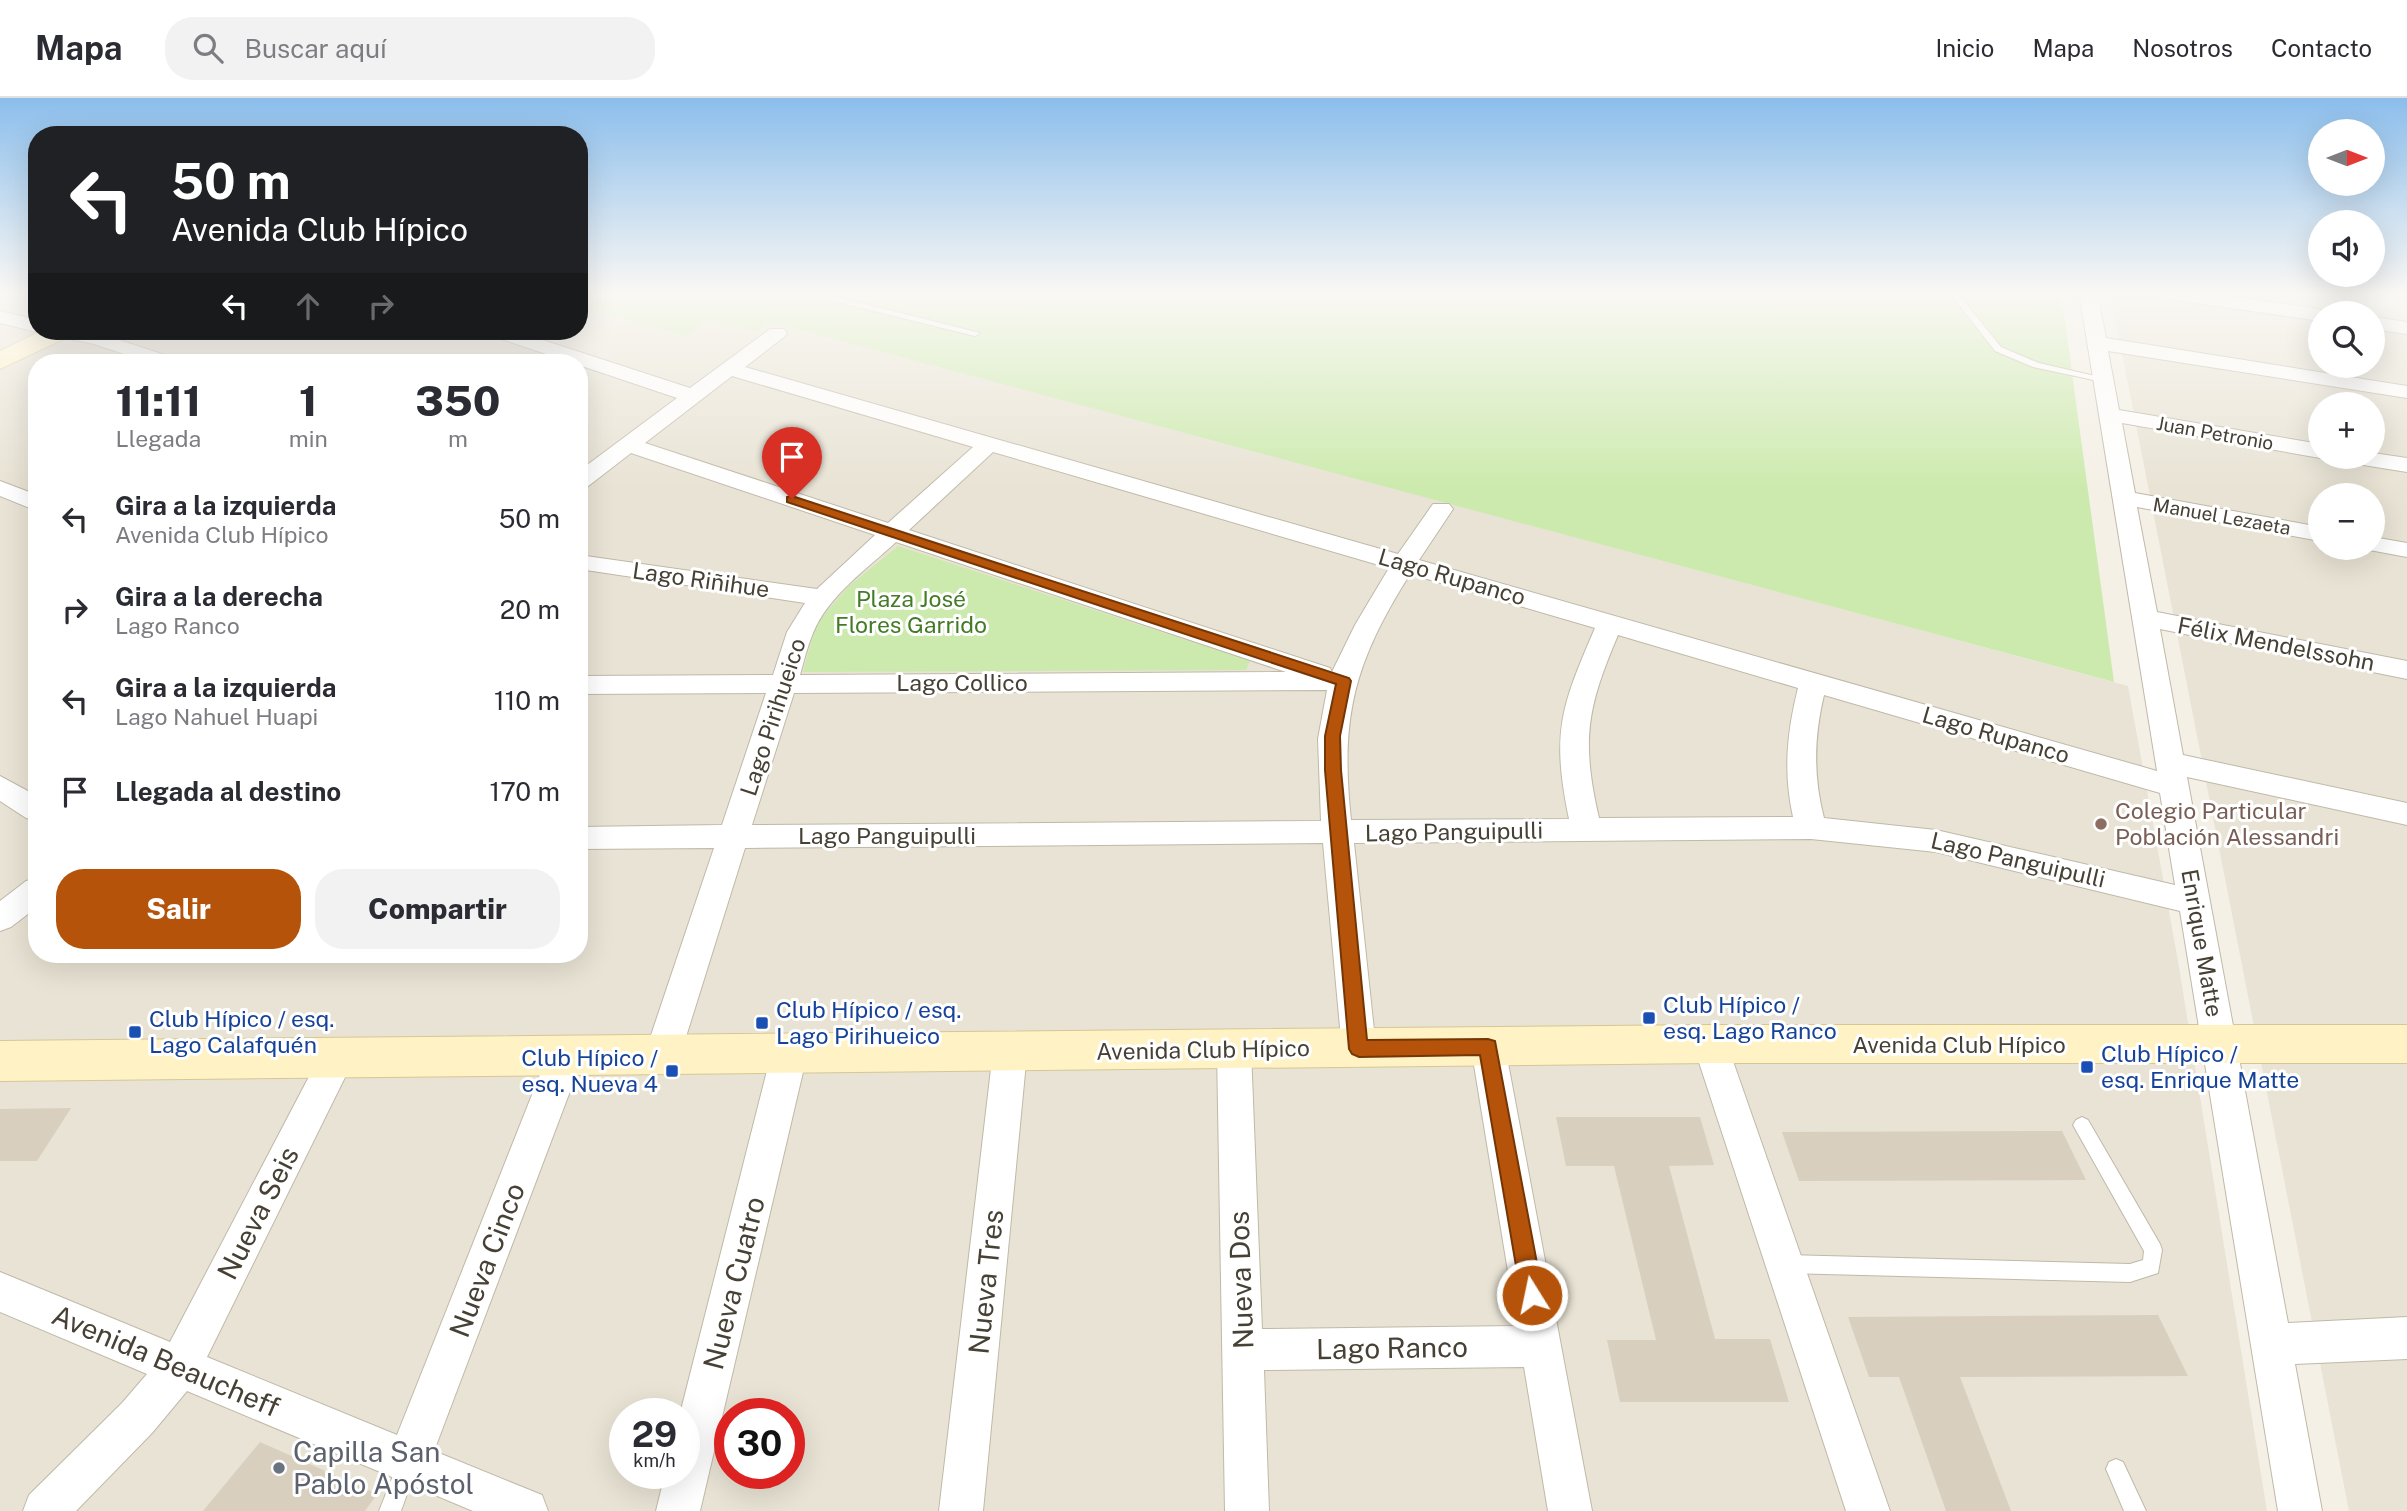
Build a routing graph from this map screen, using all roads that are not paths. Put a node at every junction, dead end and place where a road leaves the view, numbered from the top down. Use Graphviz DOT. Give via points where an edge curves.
graph roads {
  1 [pos="743,358"];
  2 [pos="2015,358"];
  3 [pos="2100,358"];
  4 [pos="2193,358"];
  5 [pos="588,361"];
  6 [pos="729,369"];
  7 [pos="2104,379"];
  8 [pos="2407,391"];
  9 [pos="693,396"];
  10 [pos="2110,415"];
  11 [pos="989,444"];
  12 [pos="628,445"];
  13 [pos="2308,449"];
  14 [pos="2385,461"];
  15 [pos="2407,465"];
  16 [pos="588,475"];
  17 [pos="0,488"];
  18 [pos="2124,498"];
  19 [pos="28,500"];
  20 [pos="1441,509"];
  21 [pos="892,532"];
  22 [pos="2308,532"];
  23 [pos="2385,546"];
  24 [pos="2407,550"];
  25 [pos="588,563"];
  26 [pos="1405,564"];
  27 [pos="822,598"];
  28 [pos="2145,618"];
  29 [pos="1610,623"];
  30 [pos="2407,670"];
  31 [pos="1344,681"];
  32 [pos="1813,682"];
  33 [pos="782,684"];
  34 [pos="588,685"];
  35 [pos="2173,775"];
  36 [pos="0,787"];
  37 [pos="28,804"];
  38 [pos="2407,814"];
  39 [pos="1811,828"];
  40 [pos="1586,830"];
  41 [pos="1338,833"];
  42 [pos="733,837"];
  43 [pos="588,838"];
  44 [pos="28,897"];
  45 [pos="2195,902"];
  46 [pos="0,918"];
  47 [pos="1710,1044"];
  48 [pos="2407,1044"];
  49 [pos="2219,1046"];
  50 [pos="1488,1047"];
  51 [pos="1359,1049"];
  52 [pos="1234,1050"];
  53 [pos="1010,1052"];
  54 [pos="789,1055"];
  55 [pos="662,1056"];
  56 [pos="565,1057"];
  57 [pos="335,1059"];
  58 [pos="0,1061"];
  59 [pos="2082,1125"];
  60 [pos="1785,1264"];
  61 [pos="0,1292"];
  62 [pos="2407,1338"];
  63 [pos="2271,1344"];
  64 [pos="1541,1346"];
  65 [pos="1243,1350"];
  66 [pos="180,1367"];
  67 [pos="408,1462"];
  68 [pos="2116,1469"];
  69 [pos="45,1511"];
  70 [pos="390,1511"];
  71 [pos="526,1511"];
  72 [pos="678,1511"];
  73 [pos="961,1511"];
  74 [pos="1247,1511"];
  75 [pos="1570,1511"];
  76 [pos="1868,1511"];
  77 [pos="2135,1511"];
  78 [pos="2300,1511"];
  1 -- 6 [label="street"];
  2 -- 7 [label="lane"];
  3 -- 7 [label="street, Enrique Matte"];
  4 -- 8 [label="street"];
  5 -- 9 [label="street"];
  6 -- 9 [label="street"];
  6 -- 11 [label="street, Lago Rupanco"];
  7 -- 10 [label="street, Enrique Matte"];
  9 -- 12 [label="street"];
  10 -- 13 [label="street, Juan Petronio"];
  10 -- 18 [label="street, Enrique Matte"];
  11 -- 21 [label="street, Lago Pirihueico"];
  11 -- 26 [label="street, Lago Rupanco"];
  12 -- 16 [label="street"];
  12 -- 21 [label="street"];
  14 -- 15 [label="street"];
  17 -- 19 [label="street"];
  18 -- 22 [label="street, Manuel Lezaeta"];
  18 -- 28 [label="street, Enrique Matte"];
  20 -- 26 [label="street"];
  21 -- 27 [label="street, Lago Pirihueico"];
  21 -- 31 [label="street"];
  23 -- 24 [label="street"];
  25 -- 27 [label="street, Lago Riñihue"];
  26 -- 29 [label="street, Lago Rupanco"];
  26 -- 31 [label="street" via="1372,619"];
  27 -- 33 [label="street, Lago Pirihueico" via="800,632"];
  28 -- 30 [label="street, Félix Mendelssohn"];
  28 -- 35 [label="street, Enrique Matte"];
  29 -- 32 [label="street, Lago Rupanco"];
  29 -- 40 [label="street" via="1573,724 1575,772"];
  31 -- 33 [label="street, Lago Collico"];
  31 -- 41 [label="street" via="1332,736"];
  32 -- 35 [label="street, Lago Rupanco"];
  32 -- 39 [label="street" via="1799,745 1802,797"];
  33 -- 34 [label="street, Lago Collico"];
  33 -- 42 [label="street, Lago Pirihueico"];
  35 -- 38 [label="street, Lago Rupanco"];
  35 -- 45 [label="street, Enrique Matte"];
  36 -- 37 [label="street"];
  39 -- 40 [label="street, Lago Panguipulli"];
  39 -- 45 [label="street, Lago Panguipulli" via="1936,841"];
  40 -- 41 [label="street, Lago Panguipulli"];
  41 -- 42 [label="street, Lago Panguipulli"];
  41 -- 51 [label="street"];
  42 -- 43 [label="street, Lago Panguipulli"];
  42 -- 55 [label="street, Lago Pirihueico"];
  44 -- 46 [label="street"];
  45 -- 49 [label="street, Enrique Matte"];
  47 -- 49 [label="main road, Avenida Club Hípico"];
  47 -- 50 [label="main road, Avenida Club Hípico"];
  47 -- 60 [label="street"];
  48 -- 49 [label="main road, Avenida Club Hípico"];
  49 -- 63 [label="street, Enrique Matte"];
  50 -- 51 [label="main road, Avenida Club Hípico"];
  50 -- 64 [label="street"];
  51 -- 52 [label="main road, Avenida Club Hípico"];
  52 -- 53 [label="main road, Avenida Club Hípico"];
  52 -- 65 [label="street, Nueva Dos"];
  53 -- 54 [label="main road, Avenida Club Hípico"];
  53 -- 73 [label="street, Nueva Tres"];
  54 -- 55 [label="main road, Avenida Club Hípico"];
  54 -- 72 [label="street, Nueva Cuatro"];
  55 -- 56 [label="main road, Avenida Club Hípico"];
  56 -- 57 [label="main road, Avenida Club Hípico"];
  56 -- 67 [label="street, Nueva Cinco"];
  57 -- 58 [label="main road, Avenida Club Hípico"];
  57 -- 66 [label="street, Nueva Seis"];
  59 -- 60 [label="lane" via="2153,1250 2151,1266 2130,1273"];
  60 -- 76 [label="street"];
  61 -- 66 [label="street, Avenida Beaucheff"];
  62 -- 63 [label="street"];
  63 -- 78 [label="street, Enrique Matte"];
  64 -- 65 [label="street, Lago Ranco"];
  64 -- 75 [label="street"];
  65 -- 74 [label="street, Nueva Dos"];
  66 -- 67 [label="street, Avenida Beaucheff"];
  66 -- 69 [label="street, Nueva Seis" via="137,1418"];
  67 -- 70 [label="lane"];
  67 -- 71 [label="street, Avenida Beaucheff"];
  68 -- 77 [label="lane"];
}
